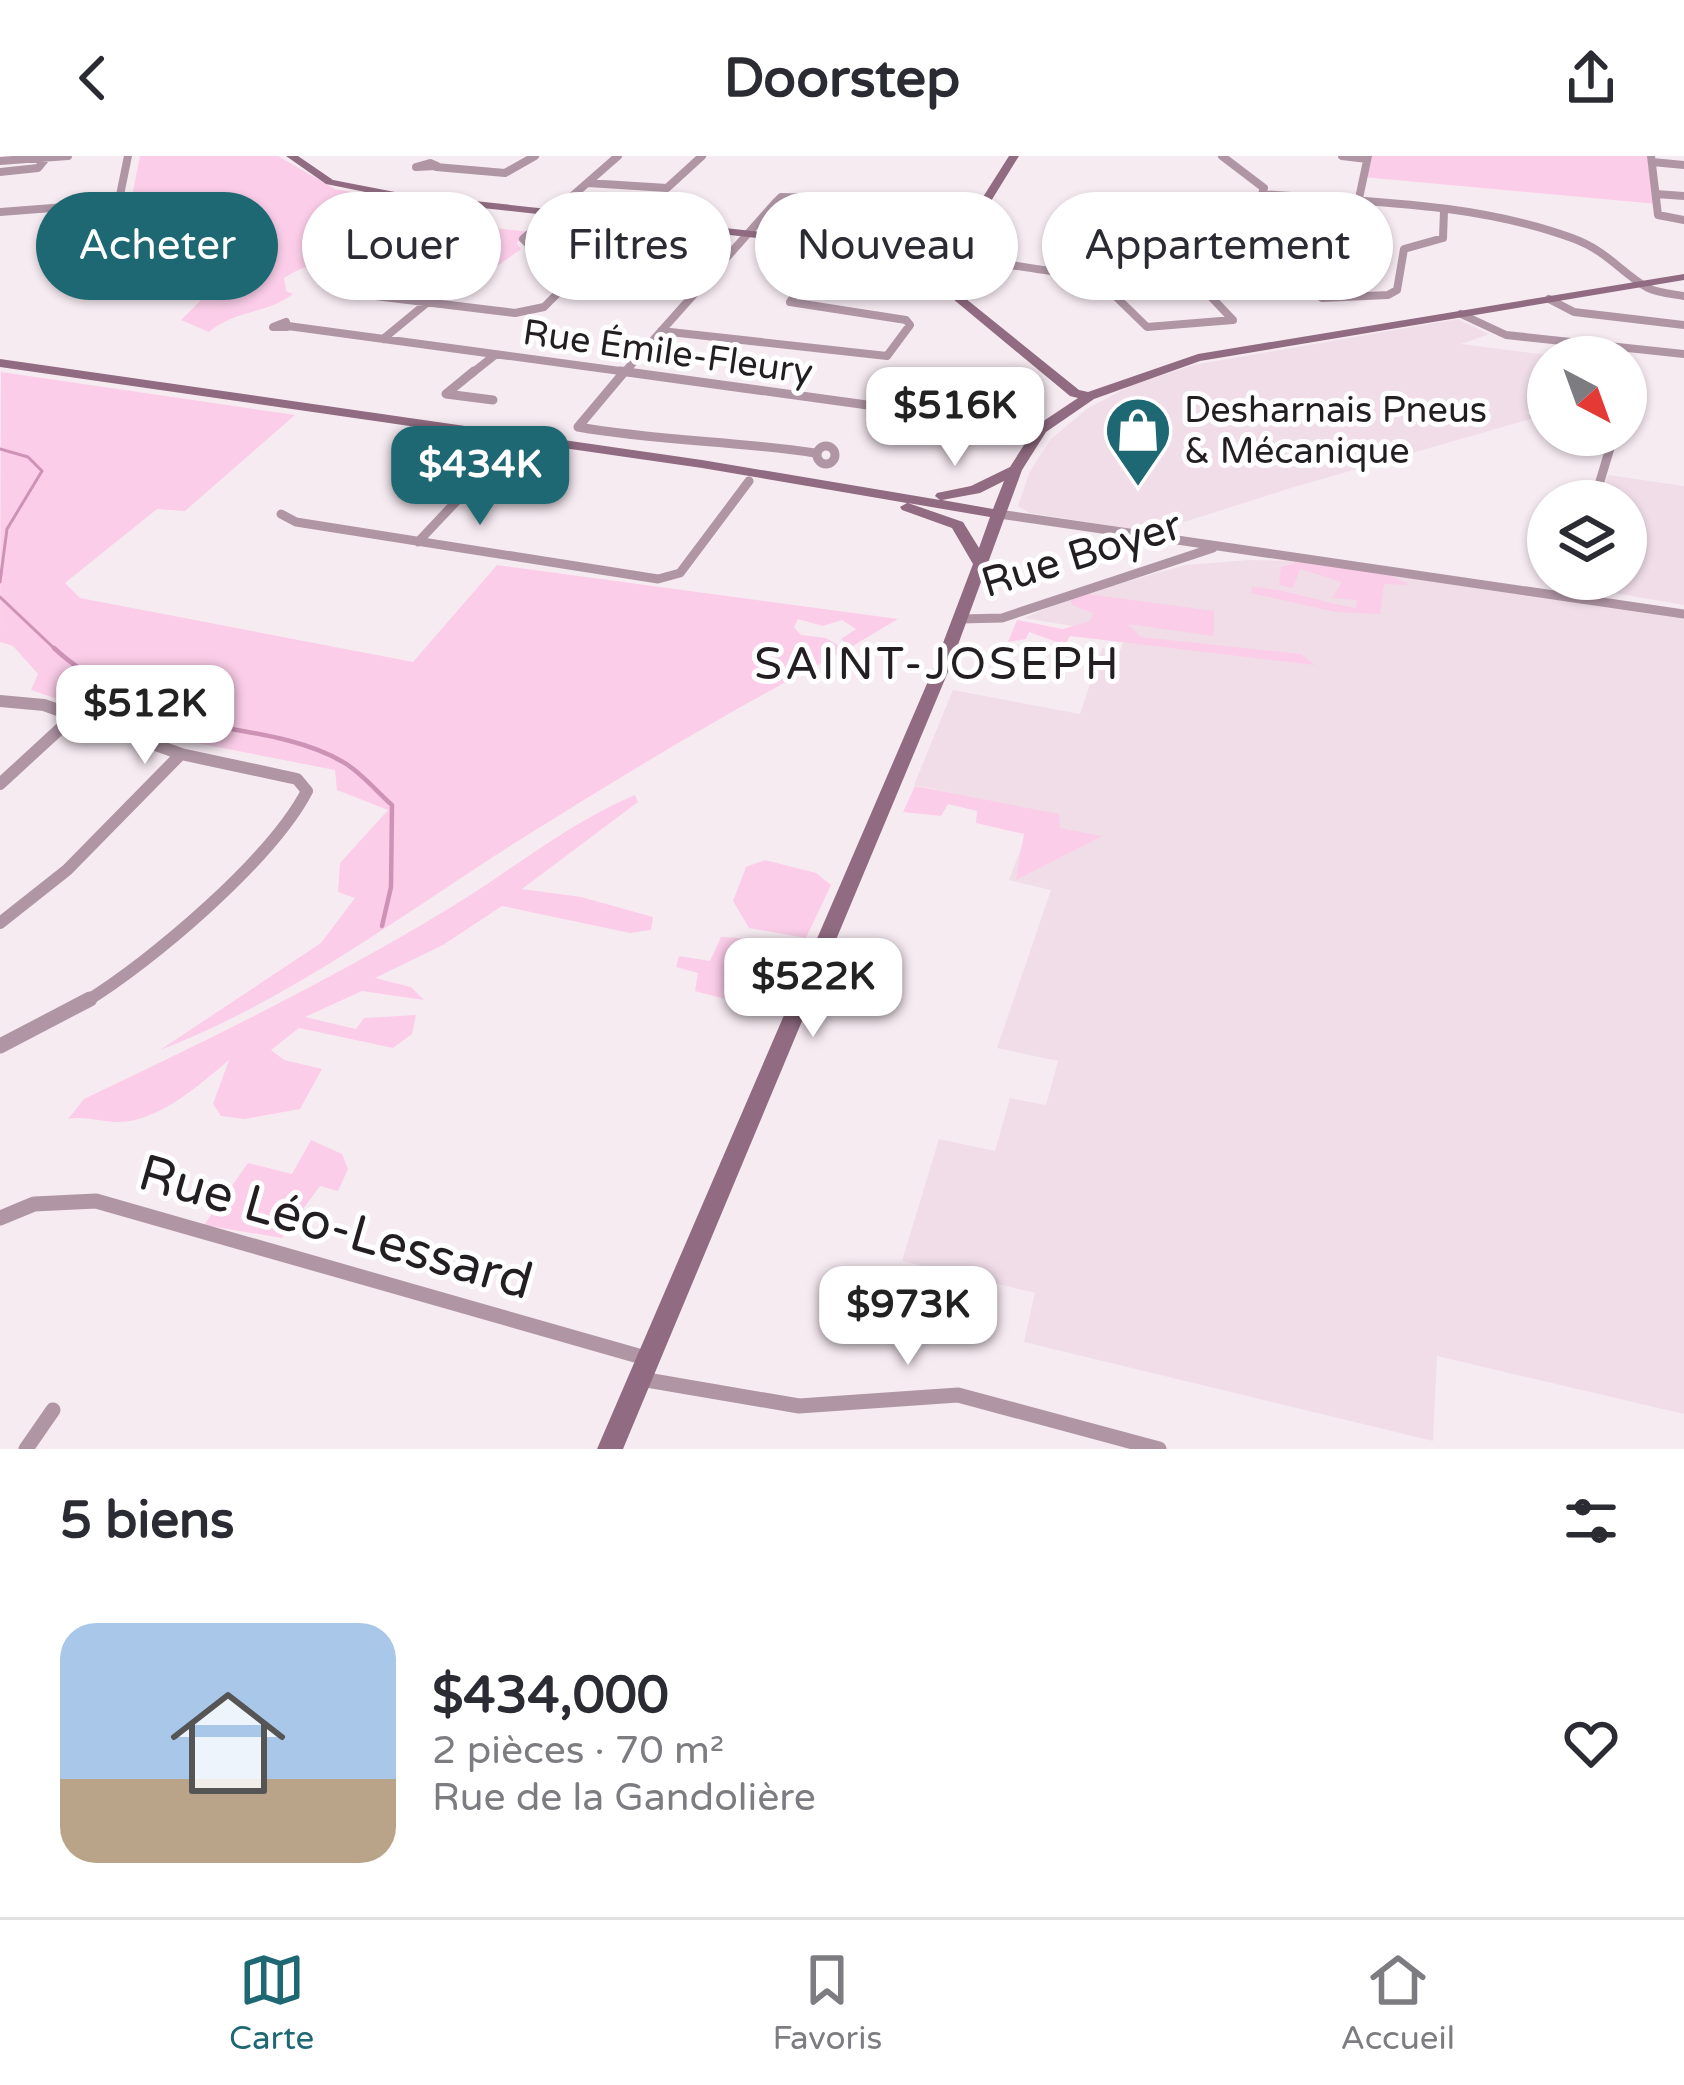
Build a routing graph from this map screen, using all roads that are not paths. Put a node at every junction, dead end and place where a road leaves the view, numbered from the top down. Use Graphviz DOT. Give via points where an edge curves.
graph roads {
  1 [pos="68,156"];
  2 [pos="128,156"];
  3 [pos="291,156"];
  4 [pos="535,156"];
  5 [pos="603,156"];
  6 [pos="702,156"];
  7 [pos="1014,156"];
  8 [pos="1222,156"];
  9 [pos="1342,156"];
  10 [pos="47,157"];
  11 [pos="618,157"];
  12 [pos="1368,157"];
  13 [pos="1651,159"];
  14 [pos="0,161"];
  15 [pos="1684,165"];
  16 [pos="436,167"];
  17 [pos="0,172"];
  18 [pos="587,183"];
  19 [pos="120,192"];
  20 [pos="577,192"];
  21 [pos="991,192"];
  22 [pos="1262,192"];
  23 [pos="1360,192"];
  24 [pos="1656,194"];
  25 [pos="1684,196"];
  26 [pos="777,201"];
  27 [pos="1393,206"];
  28 [pos="525,208"];
  29 [pos="36,209"];
  30 [pos="1444,211"];
  31 [pos="0,212"];
  32 [pos="1684,220"];
  33 [pos="755,225"];
  34 [pos="731,232"];
  35 [pos="747,234"];
  36 [pos="755,235"];
  37 [pos="1684,277"];
  38 [pos="1645,283"];
  39 [pos="1393,293"];
  40 [pos="1684,296"];
  41 [pos="1549,299"];
  42 [pos="413,300"];
  43 [pos="551,300"];
  44 [pos="791,300"];
  45 [pos="961,300"];
  46 [pos="1120,300"];
  47 [pos="1214,300"];
  48 [pos="428,302"];
  49 [pos="1461,314"];
  50 [pos="1684,325"];
  51 [pos="288,326"];
  52 [pos="661,331"];
  53 [pos="383,339"];
  54 [pos="1684,354"];
  55 [pos="495,355"];
  56 [pos="0,363"];
  57 [pos="626,371"];
  58 [pos="1089,396"];
  59 [pos="493,400"];
  60 [pos="1041,429"];
  61 [pos="516,438"];
  62 [pos="815,452"];
  63 [pos="654,460"];
  64 [pos="1015,470"];
  65 [pos="749,481"];
  66 [pos="904,502"];
  67 [pos="281,514"];
  68 [pos="999,514"];
  69 [pos="418,542"];
  70 [pos="1220,546"];
  71 [pos="981,565"];
  72 [pos="1597,601"];
  73 [pos="1684,614"];
  74 [pos="961,619"];
  75 [pos="0,701"];
  76 [pos="74,716"];
  77 [pos="181,754"];
  78 [pos="0,784"];
  79 [pos="0,923"];
  80 [pos="0,1046"];
  81 [pos="0,1218"];
  82 [pos="645,1369"];
  83 [pos="53,1410"];
  84 [pos="26,1449"];
  85 [pos="610,1449"];
  86 [pos="1159,1449"];
  1 -- 10 [label="street"];
  2 -- 19 [label="street"];
  3 -- 28 [label="main road" via="350,188"];
  4 -- 16 [label="street" via="505,173"];
  5 -- 11 [label="street"];
  6 -- 18 [label="street" via="667,188"];
  7 -- 21 [label="main road"];
  8 -- 22 [label="street" via="1260,180"];
  9 -- 12 [label="street"];
  10 -- 14 [label="street"];
  10 -- 17 [label="street" via="38,168"];
  11 -- 18 [label="street"];
  12 -- 23 [label="street"];
  13 -- 15 [label="street"];
  13 -- 24 [label="street"];
  18 -- 20 [label="street"];
  24 -- 25 [label="street"];
  24 -- 32 [label="street" via="1660,218"];
  26 -- 26 [label="street" via="811,204 820,199 794,194"];
  27 -- 30 [label="street"];
  29 -- 31 [label="street"];
  30 -- 38 [label="street" via="1564,234"];
  30 -- 39 [label="street" via="1443,238 1403,249"];
  33 -- 35 [label="street"];
  34 -- 35 [label="main road"];
  35 -- 36 [label="main road"];
  35 -- 52 [label="street"];
  37 -- 38 [label="main road"];
  38 -- 40 [label="street"];
  38 -- 41 [label="main road"];
  41 -- 49 [label="main road"];
  41 -- 50 [label="street" via="1574,312"];
  42 -- 48 [label="street"];
  43 -- 48 [label="street" via="515,314"];
  44 -- 52 [label="street" via="910,325 887,356"];
  45 -- 58 [label="main road"];
  46 -- 47 [label="street" via="1151,329 1233,320"];
  48 -- 53 [label="street"];
  49 -- 54 [label="street" via="1496,333"];
  49 -- 58 [label="main road" via="1198,358"];
  51 -- 53 [label="street, Rue Émile-Fleury"];
  52 -- 57 [label="street"];
  53 -- 55 [label="street, Rue Émile-Fleury"];
  55 -- 57 [label="street, Rue Émile-Fleury"];
  55 -- 59 [label="street" via="446,394"];
  56 -- 61 [label="main road"];
  57 -- 60 [label="street, Rue Émile-Fleury"];
  57 -- 62 [label="street" via="578,427"];
  58 -- 60 [label="main road"];
  60 -- 64 [label="main road"];
  61 -- 63 [label="main road"];
  61 -- 69 [label="street"];
  63 -- 65 [label="main road"];
  63 -- 66 [label="main road"];
  64 -- 66 [label="main road" via="959,494"];
  64 -- 68 [label="main road"];
  65 -- 66 [label="main road"];
  65 -- 69 [label="street" via="672,578"];
  66 -- 68 [label="main road"];
  66 -- 71 [label="main road" via="958,525"];
  67 -- 69 [label="street"];
  68 -- 70 [label="street"];
  68 -- 71 [label="main road"];
  70 -- 72 [label="street"];
  70 -- 74 [label="street, Rue Boyer" via="1002,618"];
  71 -- 74 [label="main road"];
  72 -- 73 [label="street"];
  74 -- 82 [label="main road"];
  75 -- 76 [label="street"];
  76 -- 77 [label="street"];
  76 -- 78 [label="street"];
  77 -- 79 [label="street" via="67,870"];
  77 -- 80 [label="street" via="305,785 303,800 172,944 89,1002"];
  81 -- 82 [label="street, Rue Léo-Lessard" via="47,1202 96,1201"];
  82 -- 85 [label="main road"];
  82 -- 86 [label="street, Rue Léo-Lessard" via="799,1406 958,1395"];
  83 -- 84 [label="street"];
}
